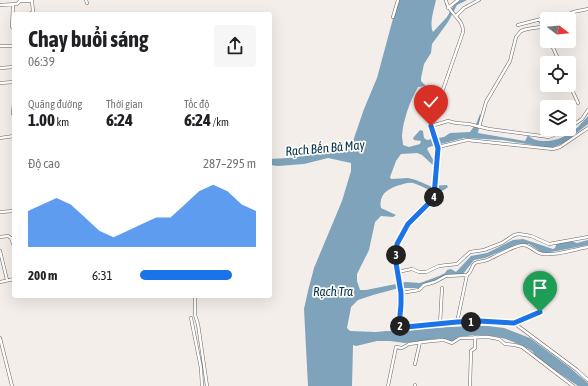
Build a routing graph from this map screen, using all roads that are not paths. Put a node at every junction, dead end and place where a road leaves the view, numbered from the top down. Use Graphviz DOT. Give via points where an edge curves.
graph roads {
  1 [pos="398,0"];
  2 [pos="446,0"];
  3 [pos="458,0"];
  4 [pos="479,0"];
  5 [pos="21,1"];
  6 [pos="0,5"];
  7 [pos="13,5"];
  8 [pos="449,9"];
  9 [pos="588,9"];
  10 [pos="13,12"];
  11 [pos="32,12"];
  12 [pos="573,12"];
  13 [pos="455,15"];
  14 [pos="393,17"];
  15 [pos="540,20"];
  16 [pos="518,25"];
  17 [pos="540,28"];
  18 [pos="0,46"];
  19 [pos="12,46"];
  20 [pos="12,67"];
  21 [pos="0,68"];
  22 [pos="12,82"];
  23 [pos="0,83"];
  24 [pos="573,92"];
  25 [pos="578,103"];
  26 [pos="588,110"];
  27 [pos="576,123"];
  28 [pos="431,126"];
  29 [pos="479,127"];
  30 [pos="588,128"];
  31 [pos="12,136"];
  32 [pos="540,136"];
  33 [pos="0,138"];
  34 [pos="437,147"];
  35 [pos="12,211"];
  36 [pos="0,212"];
  37 [pos="0,237"];
  38 [pos="588,237"];
  39 [pos="12,241"];
  40 [pos="588,247"];
  41 [pos="0,253"];
  42 [pos="398,273"];
  43 [pos="467,275"];
  44 [pos="12,279"];
  45 [pos="7,280"];
  46 [pos="0,282"];
  47 [pos="442,288"];
  48 [pos="401,292"];
  49 [pos="195,298"];
  50 [pos="540,312"];
  51 [pos="191,318"];
  52 [pos="457,322"];
  53 [pos="514,323"];
  54 [pos="440,324"];
  55 [pos="475,337"];
  56 [pos="0,338"];
  57 [pos="420,342"];
  58 [pos="415,364"];
  59 [pos="588,380"];
  60 [pos="12,386"];
  61 [pos="202,386"];
  62 [pos="207,386"];
  63 [pos="388,386"];
  64 [pos="470,386"];
  65 [pos="573,386"];
  1 -- 14 [label="street"];
  2 -- 8 [label="street"];
  3 -- 8 [label="street"];
  4 -- 13 [label="street"];
  5 -- 7 [label="street"];
  5 -- 11 [label="street" via="32,1"];
  6 -- 7 [label="street"];
  7 -- 10 [label="street"];
  8 -- 13 [label="street"];
  9 -- 12 [label="street"];
  13 -- 28 [label="street" via="463,26 463,32"];
  15 -- 16 [label="street"];
  17 -- 29 [label="street" via="521,31 516,37 510,61 486,102"];
  18 -- 19 [label="street"];
  20 -- 21 [label="street"];
  22 -- 23 [label="street"];
  24 -- 25 [label="street"];
  26 -- 27 [label="street"];
  28 -- 29 [label="street" via="445,121"];
  28 -- 34 [label="street"];
  29 -- 32 [label="street"];
  30 -- 34 [label="street" via="553,149 468,140"];
  31 -- 33 [label="street"];
  34 -- 42 [label="street" via="434,194 402,233 395,257"];
  35 -- 36 [label="street"];
  37 -- 39 [label="street" via="8,236"];
  38 -- 42 [label="street" via="549,244 519,234 484,250 470,252 457,264 438,266 426,272 412,269"];
  40 -- 43 [label="street" via="544,255 528,246 520,245 484,262 476,263"];
  41 -- 45 [label="street"];
  42 -- 48 [label="street"];
  43 -- 48 [label="street" via="446,276 418,290"];
  43 -- 52 [label="street"];
  44 -- 45 [label="street"];
  45 -- 46 [label="street"];
  47 -- 54 [label="street"];
  48 -- 54 [label="street" via="400,327"];
  49 -- 62 [label="street"];
  50 -- 53 [label="street"];
  51 -- 61 [label="street"];
  52 -- 53 [label="street"];
  52 -- 54 [label="street"];
  53 -- 59 [label="street"];
  55 -- 57 [label="street" via="458,338 452,343 444,340"];
  55 -- 64 [label="street" via="475,348 471,351"];
  55 -- 65 [label="street" via="491,337 505,344 522,347"];
  56 -- 60 [label="street"];
  57 -- 58 [label="street"];
  57 -- 63 [label="street" via="396,348"];
}
